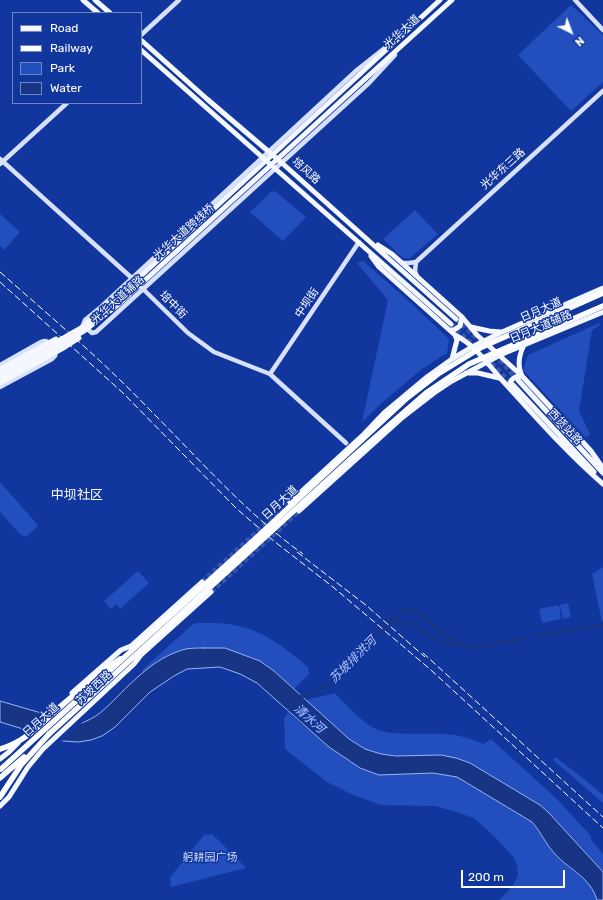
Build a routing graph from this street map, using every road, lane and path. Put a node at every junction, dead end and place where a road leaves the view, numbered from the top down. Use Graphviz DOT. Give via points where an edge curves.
graph roads {
  1 [pos="83,0"];
  2 [pos="95,0"];
  3 [pos="179,0"];
  4 [pos="440,0"];
  5 [pos="452,0"];
  6 [pos="575,0"];
  7 [pos="97,12"];
  8 [pos="109,12"];
  9 [pos="603,30"];
  10 [pos="142,34"];
  11 [pos="402,35"];
  12 [pos="142,41"];
  13 [pos="407,42"];
  14 [pos="142,51"];
  15 [pos="360,74"];
  16 [pos="365,79"];
  17 [pos="603,90"];
  18 [pos="66,104"];
  19 [pos="298,125"];
  20 [pos="309,138"];
  21 [pos="269,152"];
  22 [pos="264,158"];
  23 [pos="1,162"];
  24 [pos="282,163"];
  25 [pos="276,168"];
  26 [pos="368,240"];
  27 [pos="359,242"];
  28 [pos="363,246"];
  29 [pos="416,262"];
  30 [pos="402,263"];
  31 [pos="132,278"];
  32 [pos="418,278"];
  33 [pos="603,288"];
  34 [pos="143,289"];
  35 [pos="603,293"];
  36 [pos="603,306"];
  37 [pos="603,312"];
  38 [pos="462,317"];
  39 [pos="102,318"];
  40 [pos="456,319"];
  41 [pos="451,324"];
  42 [pos="471,327"];
  43 [pos="81,328"];
  44 [pos="450,330"];
  45 [pos="502,332"];
  46 [pos="456,335"];
  47 [pos="484,341"];
  48 [pos="524,345"];
  49 [pos="472,347"];
  50 [pos="500,355"];
  51 [pos="452,359"];
  52 [pos="488,362"];
  53 [pos="0,365"];
  54 [pos="0,369"];
  55 [pos="465,373"];
  56 [pos="0,374"];
  57 [pos="270,374"];
  58 [pos="520,378"];
  59 [pos="0,379"];
  60 [pos="501,379"];
  61 [pos="0,383"];
  62 [pos="511,385"];
  63 [pos="0,387"];
  64 [pos="346,443"];
  65 [pos="603,468"];
  66 [pos="603,473"];
  67 [pos="603,483"];
  68 [pos="290,502"];
  69 [pos="299,511"];
  70 [pos="202,582"];
  71 [pos="211,592"];
  72 [pos="135,649"];
  73 [pos="49,734"];
  74 [pos="0,749"];
  75 [pos="0,758"];
  76 [pos="0,770"];
  77 [pos="0,778"];
  78 [pos="0,797"];
  79 [pos="0,806"];
  1 -- 7 [label="main road"];
  2 -- 8 [label="main road"];
  3 -- 10 [label="street"];
  4 -- 11 [label="main road, 光华大道"];
  5 -- 13 [label="main road, 光华大道"];
  6 -- 9 [label="street"];
  11 -- 15 [label="main road, 光华大道"];
  11 -- 19 [label="street, 光华大道辅路" via="357,70"];
  12 -- 21 [label="main road, 培风路"];
  13 -- 16 [label="main road, 光华大道"];
  13 -- 20 [label="street, 光华大道辅路" via="369,83"];
  14 -- 22 [label="main road, 培风路"];
  15 -- 43 [label="main road, 光华大道跨线桥, bridge" via="131,286"];
  16 -- 39 [label="main road, 光华大道跨线桥, bridge"];
  17 -- 29 [label="street, 光华东三路"];
  18 -- 23 [label="street"];
  19 -- 20 [label="street" via="294,134 299,140"];
  19 -- 21 [label="street, 光华大道辅路"];
  20 -- 24 [label="street, 光华大道辅路"];
  21 -- 22 [label="street, 光华大道辅路"];
  21 -- 24 [label="main road, 培风路"];
  22 -- 25 [label="main road, 培风路"];
  22 -- 31 [label="street, 光华大道辅路"];
  23 -- 31 [label="street, 培中街"];
  24 -- 25 [label="street, 光华大道辅路"];
  24 -- 26 [label="main road, 培风路"];
  25 -- 27 [label="main road, 培风路"];
  25 -- 34 [label="street, 光华大道辅路"];
  26 -- 30 [label="main road"];
  26 -- 40 [label="main road, 培风路"];
  27 -- 28 [label="main road, 培风路"];
  27 -- 57 [label="street, 中坝街"];
  28 -- 41 [label="main road, 培风路"];
  28 -- 44 [label="main road" via="379,267"];
  29 -- 30 [label="street"];
  29 -- 32 [label="street" via="415,271"];
  30 -- 32 [label="main road"];
  31 -- 34 [label="street, 培中街"];
  31 -- 34 [label="street, 光华大道辅路" via="83,322 89,332 96,332"];
  32 -- 38 [label="main road"];
  33 -- 45 [label="main road, 日月大道辅路"];
  34 -- 57 [label="street, 培中街" via="188,333 214,352"];
  35 -- 72 [label="highway, 日月大道, bridge" via="482,347 407,398"];
  36 -- 73 [label="highway, 日月大道, bridge" via="476,361 426,393"];
  37 -- 48 [label="main road, 日月大道辅路"];
  38 -- 42 [label="main road"];
  38 -- 44 [label="main road" via="460,326"];
  39 -- 59 [label="main road, 光华大道跨线桥, bridge"];
  39 -- 61 [label="main road, bridge" via="79,339"];
  42 -- 45 [label="main road"];
  42 -- 47 [label="main road"];
  43 -- 54 [label="main road, bridge" via="41,346"];
  43 -- 56 [label="main road, 光华大道跨线桥, bridge"];
  44 -- 46 [label="main road"];
  45 -- 47 [label="main road, 日月大道辅路"];
  46 -- 49 [label="main road"];
  46 -- 51 [label="main road"];
  47 -- 49 [label="main road, 日月大道辅路"];
  47 -- 50 [label="main road"];
  48 -- 50 [label="main road, 日月大道辅路"];
  48 -- 58 [label="main road" via="518,368"];
  49 -- 51 [label="main road, 日月大道辅路"];
  49 -- 52 [label="main road"];
  50 -- 52 [label="main road, 日月大道辅路"];
  50 -- 58 [label="main road"];
  51 -- 68 [label="main road, 日月大道辅路" via="384,413"];
  52 -- 55 [label="main road, 日月大道辅路"];
  52 -- 60 [label="main road"];
  53 -- 63 [label="street" via="45,341 50,343 56,352 52,359"];
  55 -- 60 [label="main road" via="478,373"];
  55 -- 69 [label="main road, 日月大道辅路" via="404,417"];
  57 -- 64 [label="street, 培中街"];
  58 -- 62 [label="main road" via="513,378"];
  58 -- 65 [label="main road" via="591,451"];
  58 -- 66 [label="main road, 西货站路"];
  60 -- 62 [label="main road"];
  62 -- 67 [label="main road" via="578,462"];
  70 -- 75 [label="main road, 苏坡西路, bridge"];
  71 -- 79 [label="main road, 苏坡西路" via="140,655 134,664 51,742 28,767 9,797"];
  72 -- 74 [label="highway, bridge" via="100,672 23,739"];
  72 -- 76 [label="highway, 日月大道, bridge"];
  73 -- 77 [label="highway"];
  73 -- 78 [label="highway" via="21,764"];
}
